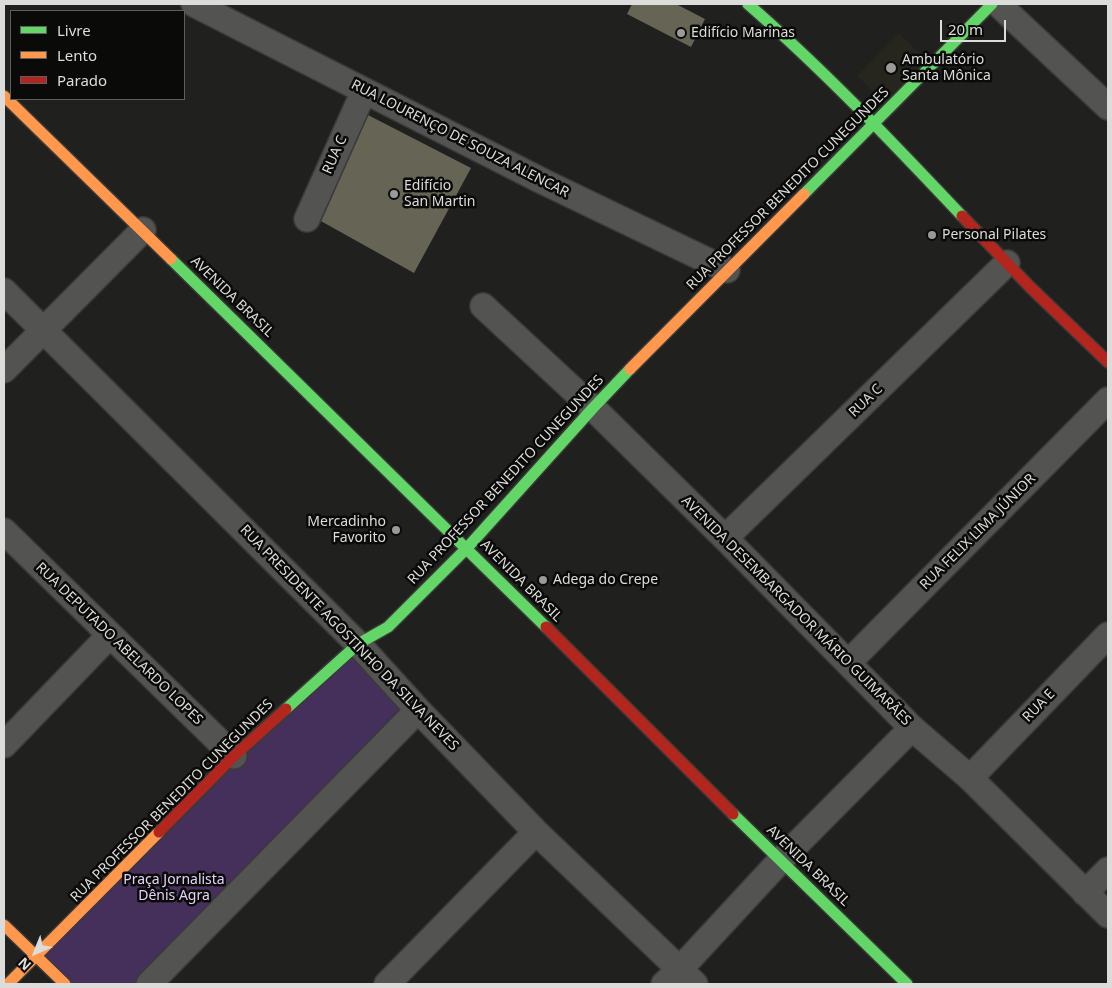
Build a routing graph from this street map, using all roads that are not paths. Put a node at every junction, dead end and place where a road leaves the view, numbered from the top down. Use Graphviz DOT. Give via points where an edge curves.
graph roads {
  1 [pos="194,4"];
  2 [pos="734,4"];
  3 [pos="748,4"];
  4 [pos="992,4"];
  5 [pos="998,4"];
  6 [pos="769,22"];
  7 [pos="364,91"];
  8 [pos="4,96"];
  9 [pos="1108,107"];
  10 [pos="874,124"];
  11 [pos="307,219"];
  12 [pos="143,230"];
  13 [pos="1007,263"];
  14 [pos="727,270"];
  15 [pos="4,291"];
  16 [pos="483,306"];
  17 [pos="44,330"];
  18 [pos="1108,362"];
  19 [pos="4,370"];
  20 [pos="1108,400"];
  21 [pos="593,408"];
  22 [pos="4,531"];
  23 [pos="725,538"];
  24 [pos="467,548"];
  25 [pos="110,635"];
  26 [pos="1108,635"];
  27 [pos="358,644"];
  28 [pos="848,663"];
  29 [pos="418,710"];
  30 [pos="912,728"];
  31 [pos="4,746"];
  32 [pos="234,756"];
  33 [pos="970,778"];
  34 [pos="536,832"];
  35 [pos="780,861"];
  36 [pos="1108,870"];
  37 [pos="1085,893"];
  38 [pos="1108,915"];
  39 [pos="4,924"];
  40 [pos="35,957"];
  41 [pos="680,979"];
  42 [pos="8,984"];
  43 [pos="65,984"];
  44 [pos="149,984"];
  45 [pos="387,984"];
  46 [pos="907,984"];
  1 -- 7 [label="street, RUA LOURENÇO DE SOUZA ALENCAR"];
  2 -- 6 [label="street"];
  3 -- 6 [label="street"];
  4 -- 10 [label="street, RUA PROFESSOR BENEDITO CUNEGUNDES"];
  5 -- 9 [label="street"];
  6 -- 10 [label="street"];
  7 -- 11 [label="street, RUA C"];
  7 -- 14 [label="street, RUA LOURENÇO DE SOUZA ALENCAR"];
  8 -- 12 [label="street, AVENIDA BRASIL"];
  10 -- 13 [label="street"];
  10 -- 14 [label="street, RUA PROFESSOR BENEDITO CUNEGUNDES"];
  12 -- 17 [label="street"];
  12 -- 24 [label="street, AVENIDA BRASIL"];
  13 -- 18 [label="street"];
  13 -- 23 [label="street, RUA C"];
  14 -- 21 [label="street, RUA PROFESSOR BENEDITO CUNEGUNDES"];
  15 -- 17 [label="street, RUA PRESIDENTE AGOSTINHO DA SILVA NEVES"];
  16 -- 21 [label="street, AVENIDA DESEMBARGADOR MÁRIO GUIMARÃES"];
  17 -- 19 [label="street"];
  17 -- 27 [label="street, RUA PRESIDENTE AGOSTINHO DA SILVA NEVES"];
  20 -- 28 [label="street, RUA FELIX LIMA JÚNIOR"];
  21 -- 23 [label="street, AVENIDA DESEMBARGADOR MÁRIO GUIMARÃES"];
  21 -- 24 [label="street, RUA PROFESSOR BENEDITO CUNEGUNDES"];
  22 -- 25 [label="street, RUA DEPUTADO ABELARDO LOPES"];
  23 -- 28 [label="street, AVENIDA DESEMBARGADOR MÁRIO GUIMARÃES"];
  24 -- 27 [label="street, RUA PROFESSOR BENEDITO CUNEGUNDES" via="388,627"];
  24 -- 35 [label="street, AVENIDA BRASIL"];
  25 -- 31 [label="street"];
  25 -- 32 [label="street, RUA DEPUTADO ABELARDO LOPES"];
  26 -- 33 [label="street, RUA E"];
  27 -- 29 [label="street, RUA PRESIDENTE AGOSTINHO DA SILVA NEVES"];
  27 -- 32 [label="street, RUA PROFESSOR BENEDITO CUNEGUNDES"];
  28 -- 30 [label="street, AVENIDA DESEMBARGADOR MÁRIO GUIMARÃES"];
  29 -- 34 [label="street, RUA PRESIDENTE AGOSTINHO DA SILVA NEVES"];
  29 -- 44 [label="street"];
  30 -- 33 [label="street, AVENIDA DESEMBARGADOR MÁRIO GUIMARÃES"];
  30 -- 35 [label="street"];
  32 -- 40 [label="street, RUA PROFESSOR BENEDITO CUNEGUNDES"];
  33 -- 37 [label="street, AVENIDA DESEMBARGADOR MÁRIO GUIMARÃES"];
  34 -- 41 [label="street, RUA PRESIDENTE AGOSTINHO DA SILVA NEVES"];
  34 -- 45 [label="street"];
  35 -- 41 [label="street"];
  35 -- 46 [label="street, AVENIDA BRASIL"];
  36 -- 37 [label="street"];
  37 -- 38 [label="street, AVENIDA DESEMBARGADOR MÁRIO GUIMARÃES"];
  39 -- 40 [label="street"];
  40 -- 42 [label="street, RUA PROFESSOR BENEDITO CUNEGUNDES"];
  40 -- 43 [label="street"];
}
